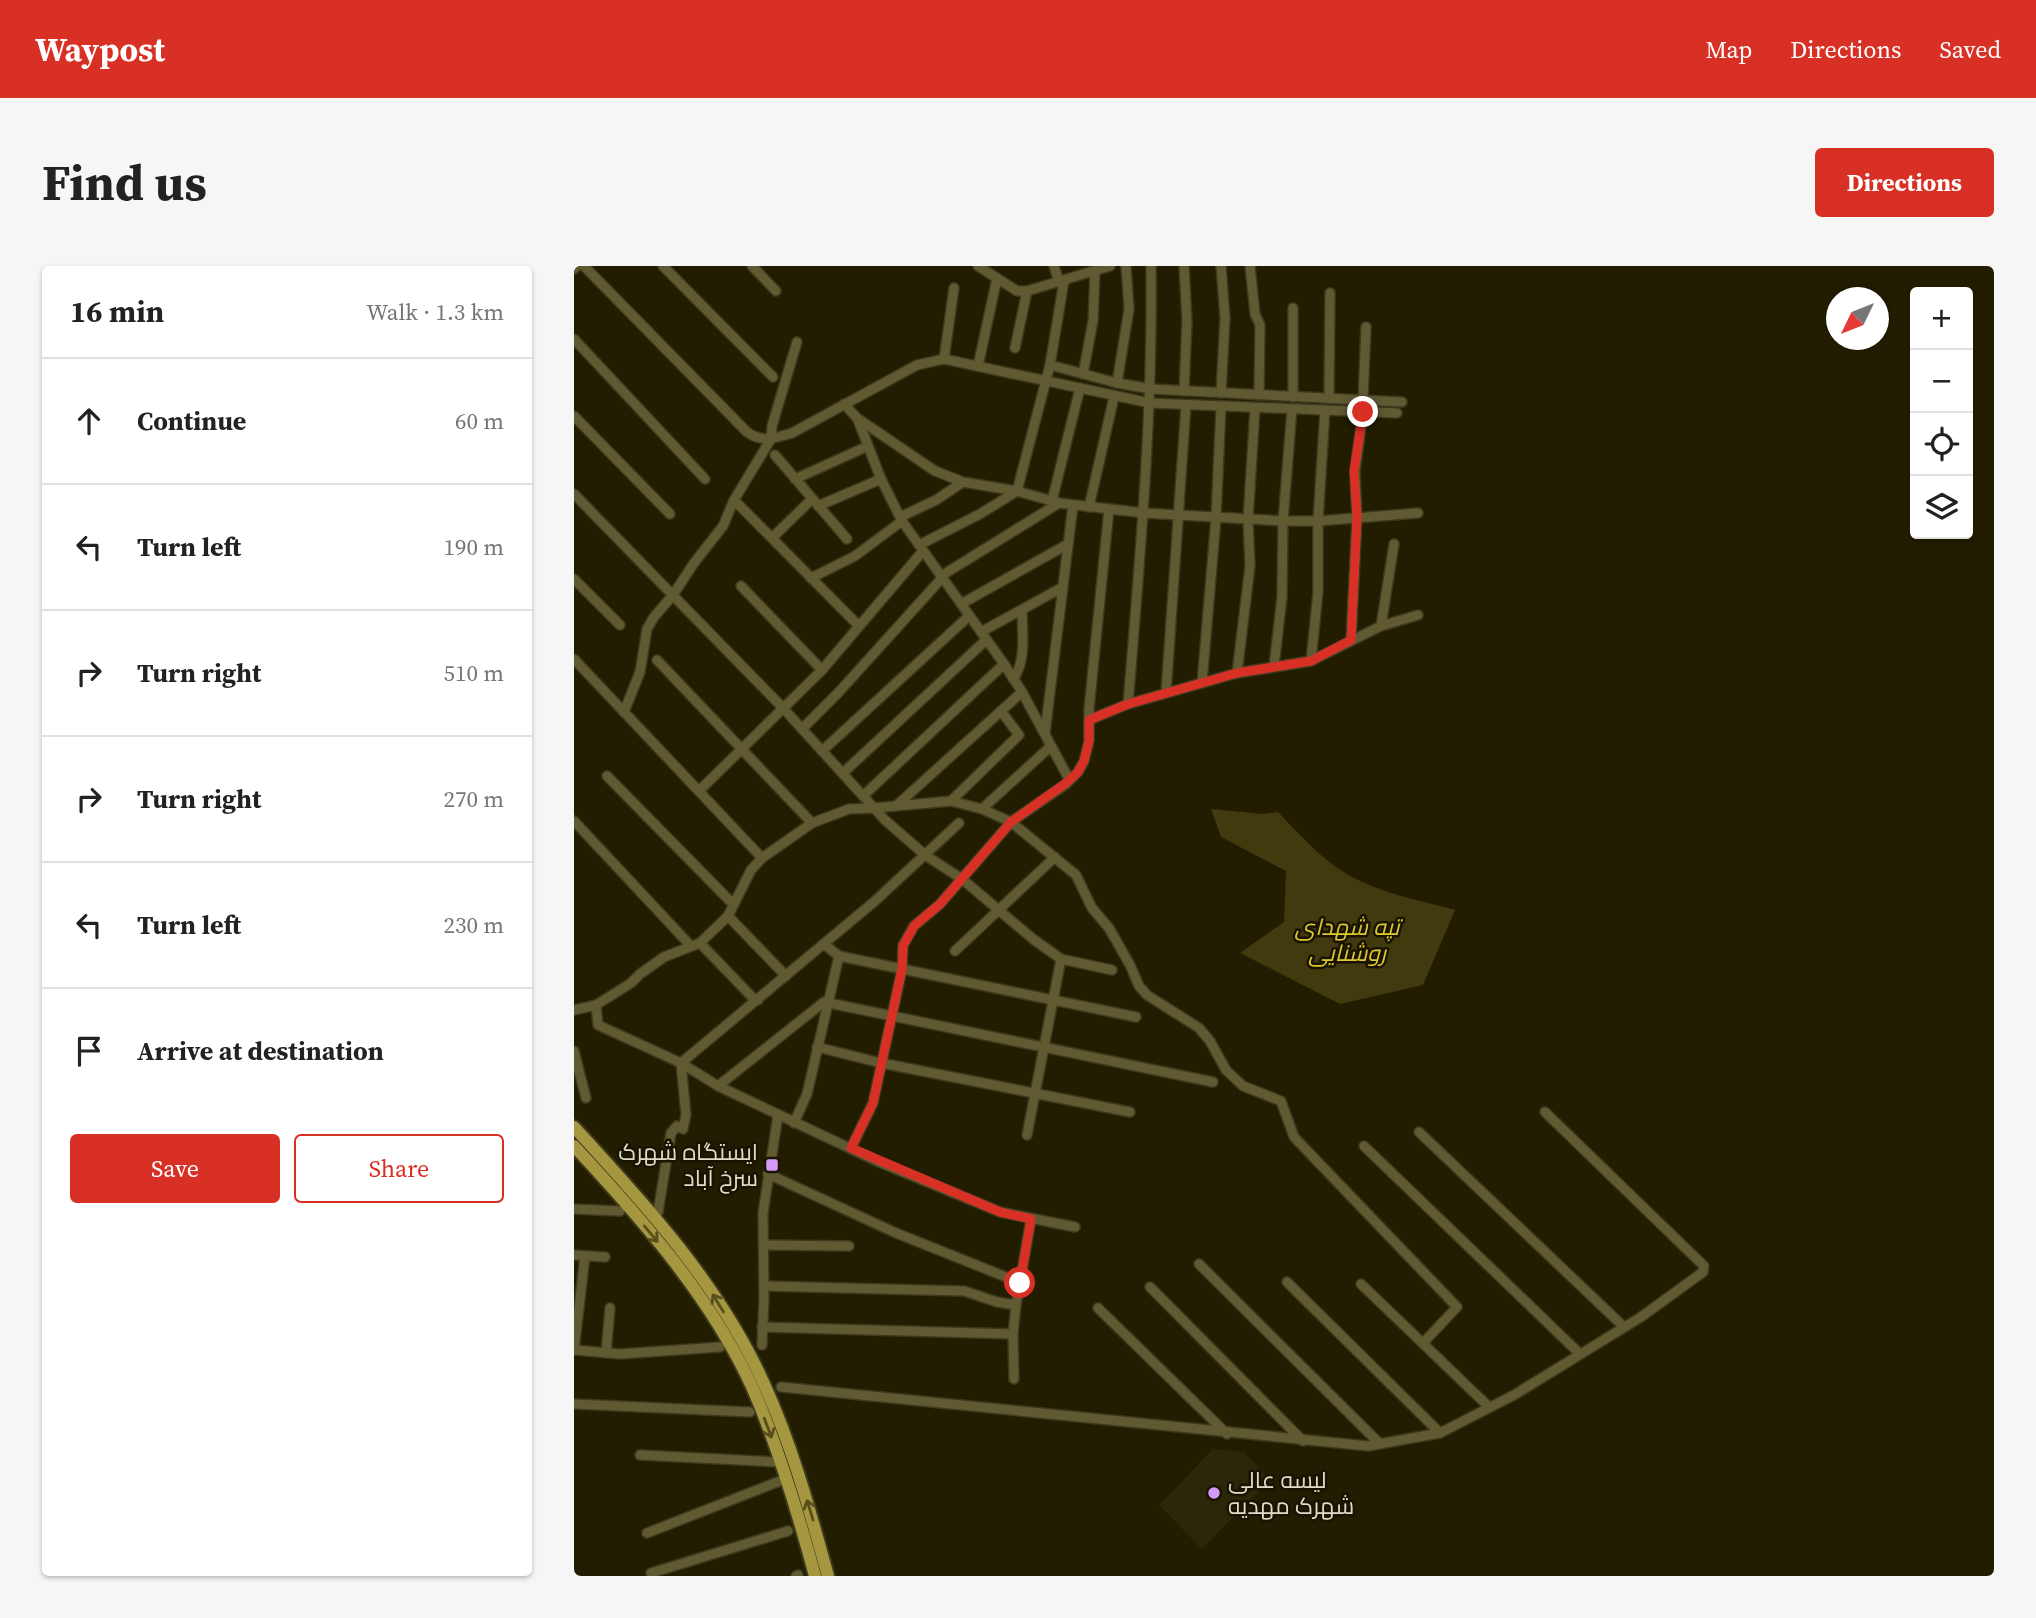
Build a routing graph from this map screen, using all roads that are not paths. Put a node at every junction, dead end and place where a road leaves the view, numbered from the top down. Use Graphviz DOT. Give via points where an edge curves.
graph roads {
  1 [pos="584,266"];
  2 [pos="663,266"];
  3 [pos="752,266"];
  4 [pos="978,266"];
  5 [pos="1054,266"];
  6 [pos="1110,266"];
  7 [pos="1126,266"];
  8 [pos="1151,266"];
  9 [pos="1184,266"];
  10 [pos="1221,266"];
  11 [pos="1250,266"];
  12 [pos="1097,269"];
  13 [pos="997,278"];
  14 [pos="1062,281"];
  15 [pos="954,288"];
  16 [pos="776,291"];
  17 [pos="1027,291"];
  18 [pos="1330,293"];
  19 [pos="1293,308"];
  20 [pos="1366,327"];
  21 [pos="574,339"];
  22 [pos="797,342"];
  23 [pos="1015,348"];
  24 [pos="944,359"];
  25 [pos="1050,365"];
  26 [pos="978,366"];
  27 [pos="1083,374"];
  28 [pos="773,377"];
  29 [pos="1045,379"];
  30 [pos="1117,383"];
  31 [pos="1080,388"];
  32 [pos="1152,389"];
  33 [pos="1184,391"];
  34 [pos="1221,393"];
  35 [pos="1259,395"];
  36 [pos="1114,397"];
  37 [pos="1293,397"];
  38 [pos="1329,398"];
  39 [pos="1363,400"];
  40 [pos="1402,402"];
  41 [pos="1150,403"];
  42 [pos="844,404"];
  43 [pos="1186,405"];
  44 [pos="1222,406"];
  45 [pos="1255,408"];
  46 [pos="1292,409"];
  47 [pos="1325,410"];
  48 [pos="1363,412"];
  49 [pos="1397,414"];
  50 [pos="574,416"];
  51 [pos="858,418"];
  52 [pos="771,439"];
  53 [pos="868,446"];
  54 [pos="775,455"];
  55 [pos="881,478"];
  56 [pos="705,479"];
  57 [pos="795,479"];
  58 [pos="963,482"];
  59 [pos="1017,491"];
  60 [pos="574,494"];
  61 [pos="734,500"];
  62 [pos="815,502"];
  63 [pos="1055,502"];
  64 [pos="1073,505"];
  65 [pos="1089,506"];
  66 [pos="1110,509"];
  67 [pos="1144,513"];
  68 [pos="1418,513"];
  69 [pos="670,514"];
  70 [pos="1178,516"];
  71 [pos="1216,518"];
  72 [pos="1357,518"];
  73 [pos="901,519"];
  74 [pos="1248,520"];
  75 [pos="1283,521"];
  76 [pos="1318,521"];
  77 [pos="772,538"];
  78 [pos="847,539"];
  79 [pos="1069,544"];
  80 [pos="1394,544"];
  81 [pos="921,548"];
  82 [pos="941,577"];
  83 [pos="811,578"];
  84 [pos="574,579"];
  85 [pos="741,586"];
  86 [pos="1063,587"];
  87 [pos="676,598"];
  88 [pos="961,604"];
  89 [pos="1023,610"];
  90 [pos="1418,615"];
  91 [pos="969,616"];
  92 [pos="620,625"];
  93 [pos="859,626"];
  94 [pos="1381,626"];
  95 [pos="984,636"];
  96 [pos="1351,640"];
  97 [pos="574,659"];
  98 [pos="657,660"];
  99 [pos="1311,661"];
  100 [pos="1004,664"];
  101 [pos="1274,666"];
  102 [pos="822,670"];
  103 [pos="1237,673"];
  104 [pos="1013,678"];
  105 [pos="1202,683"];
  106 [pos="1022,692"];
  107 [pos="1166,693"];
  108 [pos="1128,704"];
  109 [pos="783,708"];
  110 [pos="1001,711"];
  111 [pos="624,712"];
  112 [pos="1089,720"];
  113 [pos="802,729"];
  114 [pos="1045,735"];
  115 [pos="1051,747"];
  116 [pos="742,748"];
  117 [pos="822,751"];
  118 [pos="843,773"];
  119 [pos="607,776"];
  120 [pos="1069,779"];
  121 [pos="698,791"];
  122 [pos="863,796"];
  123 [pos="951,801"];
  124 [pos="896,806"];
  125 [pos="874,807"];
  126 [pos="982,809"];
  127 [pos="574,821"];
  128 [pos="1011,822"];
  129 [pos="812,823"];
  130 [pos="959,824"];
  131 [pos="925,855"];
  132 [pos="1055,857"];
  133 [pos="762,858"];
  134 [pos="962,879"];
  135 [pos="733,904"];
  136 [pos="998,910"];
  137 [pos="727,916"];
  138 [pos="695,944"];
  139 [pos="824,944"];
  140 [pos="955,951"];
  141 [pos="839,956"];
  142 [pos="1061,959"];
  143 [pos="902,969"];
  144 [pos="1112,970"];
  145 [pos="786,976"];
  146 [pos="758,1000"];
  147 [pos="1054,1000"];
  148 [pos="828,1002"];
  149 [pos="596,1005"];
  150 [pos="574,1010"];
  151 [pos="892,1014"];
  152 [pos="1136,1017"];
  153 [pos="817,1047"];
  154 [pos="1045,1047"];
  155 [pos="574,1051"];
  156 [pos="681,1063"];
  157 [pos="880,1063"];
  158 [pos="1213,1082"];
  159 [pos="718,1086"];
  160 [pos="1035,1092"];
  161 [pos="586,1098"];
  162 [pos="1130,1112"];
  163 [pos="1545,1112"];
  164 [pos="778,1115"];
  165 [pos="794,1123"];
  166 [pos="574,1127"];
  167 [pos="1419,1132"];
  168 [pos="1027,1135"];
  169 [pos="574,1146"];
  170 [pos="1364,1146"];
  171 [pos="851,1148"];
  172 [pos="768,1174"];
  173 [pos="574,1209"];
  174 [pos="620,1211"];
  175 [pos="658,1212"];
  176 [pos="1031,1219"];
  177 [pos="1075,1227"];
  178 [pos="764,1245"];
  179 [pos="849,1246"];
  180 [pos="574,1255"];
  181 [pos="584,1256"];
  182 [pos="605,1257"];
  183 [pos="1199,1264"];
  184 [pos="1287,1282"];
  185 [pos="1020,1283"];
  186 [pos="1361,1284"];
  187 [pos="764,1286"];
  188 [pos="1150,1287"];
  189 [pos="1016,1305"];
  190 [pos="610,1308"];
  191 [pos="1098,1308"];
  192 [pos="1624,1327"];
  193 [pos="762,1328"];
  194 [pos="1013,1334"];
  195 [pos="1423,1343"];
  196 [pos="762,1345"];
  197 [pos="720,1347"];
  198 [pos="574,1350"];
  199 [pos="606,1353"];
  200 [pos="1580,1354"];
  201 [pos="1014,1379"];
  202 [pos="781,1387"];
  203 [pos="574,1404"];
  204 [pos="1489,1407"];
  205 [pos="750,1412"];
  206 [pos="1440,1433"];
  207 [pos="1227,1434"];
  208 [pos="1303,1441"];
  209 [pos="1380,1444"];
  210 [pos="640,1455"];
  211 [pos="777,1462"];
  212 [pos="780,1481"];
  213 [pos="788,1531"];
  214 [pos="647,1533"];
  215 [pos="651,1573"];
  216 [pos="815,1576"];
  217 [pos="828,1576"];
  1 -- 52 [label="street" via="747,432"];
  2 -- 28 [label="street"];
  3 -- 16 [label="street"];
  4 -- 13 [label="street"];
  5 -- 14 [label="street"];
  6 -- 12 [label="street"];
  7 -- 30 [label="street" via="1129,309"];
  8 -- 32 [label="street"];
  9 -- 33 [label="street"];
  10 -- 34 [label="street" via="1225,318"];
  11 -- 35 [label="street" via="1255,314 1261,325"];
  12 -- 14 [label="street"];
  12 -- 27 [label="street"];
  13 -- 17 [label="street" via="1017,291"];
  13 -- 26 [label="street"];
  14 -- 17 [label="street"];
  14 -- 25 [label="street"];
  15 -- 24 [label="street"];
  17 -- 23 [label="street"];
  18 -- 38 [label="street"];
  19 -- 37 [label="street"];
  20 -- 39 [label="street"];
  21 -- 56 [label="street"];
  22 -- 52 [label="street"];
  24 -- 26 [label="street"];
  24 -- 42 [label="street" via="917,366"];
  25 -- 27 [label="street"];
  25 -- 29 [label="street"];
  26 -- 29 [label="street"];
  27 -- 30 [label="street"];
  29 -- 31 [label="street"];
  29 -- 59 [label="street"];
  30 -- 32 [label="street"];
  31 -- 36 [label="street"];
  31 -- 63 [label="street"];
  32 -- 33 [label="street"];
  32 -- 41 [label="street"];
  33 -- 34 [label="street"];
  34 -- 35 [label="street"];
  35 -- 37 [label="street"];
  36 -- 41 [label="street"];
  36 -- 65 [label="street"];
  37 -- 38 [label="street"];
  38 -- 39 [label="street"];
  39 -- 40 [label="street"];
  41 -- 43 [label="street"];
  41 -- 67 [label="street"];
  42 -- 51 [label="street"];
  42 -- 52 [label="street" via="792,433"];
  43 -- 44 [label="street"];
  43 -- 70 [label="street"];
  44 -- 45 [label="street"];
  44 -- 71 [label="street"];
  45 -- 46 [label="street"];
  45 -- 74 [label="street"];
  46 -- 47 [label="street"];
  46 -- 75 [label="street"];
  47 -- 48 [label="street"];
  47 -- 76 [label="street"];
  48 -- 49 [label="street"];
  48 -- 72 [label="street" via="1354,471"];
  50 -- 69 [label="street"];
  51 -- 53 [label="street"];
  51 -- 58 [label="street" via="935,471"];
  52 -- 61 [label="street"];
  53 -- 55 [label="street"];
  53 -- 57 [label="street"];
  54 -- 57 [label="street"];
  55 -- 62 [label="street"];
  55 -- 73 [label="street"];
  57 -- 62 [label="street"];
  58 -- 59 [label="street"];
  58 -- 73 [label="street"];
  59 -- 63 [label="street"];
  59 -- 81 [label="street"];
  60 -- 87 [label="street"];
  61 -- 77 [label="street"];
  61 -- 87 [label="street" via="723,526 694,563"];
  62 -- 77 [label="street"];
  62 -- 78 [label="street"];
  63 -- 64 [label="street"];
  63 -- 82 [label="street"];
  64 -- 65 [label="street"];
  64 -- 79 [label="street"];
  65 -- 66 [label="street"];
  66 -- 67 [label="street"];
  66 -- 112 [label="street"];
  67 -- 70 [label="street"];
  67 -- 108 [label="street"];
  68 -- 72 [label="street"];
  70 -- 71 [label="street"];
  70 -- 107 [label="street"];
  71 -- 74 [label="street"];
  71 -- 105 [label="street"];
  72 -- 76 [label="street"];
  72 -- 96 [label="street"];
  73 -- 81 [label="street"];
  73 -- 83 [label="street" via="855,556"];
  74 -- 75 [label="street"];
  74 -- 103 [label="street" via="1250,566"];
  75 -- 76 [label="street"];
  75 -- 101 [label="street" via="1282,597"];
  76 -- 99 [label="street" via="1318,592"];
  77 -- 83 [label="street"];
  79 -- 86 [label="street"];
  79 -- 88 [label="street"];
  80 -- 94 [label="street"];
  81 -- 82 [label="street"];
  81 -- 93 [label="street"];
  82 -- 88 [label="street"];
  82 -- 113 [label="street"];
  83 -- 93 [label="street"];
  84 -- 92 [label="street"];
  85 -- 102 [label="street"];
  86 -- 89 [label="street"];
  86 -- 114 [label="street"];
  87 -- 109 [label="street"];
  87 -- 111 [label="street" via="647,629 640,672"];
  88 -- 91 [label="street"];
  89 -- 95 [label="street"];
  89 -- 104 [label="street" via="1022,653 1019,672"];
  90 -- 94 [label="street"];
  91 -- 95 [label="street"];
  91 -- 117 [label="street"];
  93 -- 102 [label="street"];
  94 -- 96 [label="street"];
  95 -- 100 [label="street"];
  95 -- 118 [label="street"];
  96 -- 99 [label="street"];
  97 -- 111 [label="street"];
  98 -- 116 [label="street"];
  99 -- 101 [label="street"];
  100 -- 104 [label="street"];
  100 -- 122 [label="street"];
  101 -- 103 [label="street"];
  102 -- 109 [label="street"];
  103 -- 105 [label="street"];
  104 -- 106 [label="street"];
  105 -- 107 [label="street"];
  106 -- 110 [label="street"];
  106 -- 114 [label="street"];
  107 -- 108 [label="street"];
  108 -- 112 [label="street"];
  109 -- 113 [label="street"];
  109 -- 116 [label="street"];
  110 -- 123 [label="street" via="1019,735"];
  110 -- 124 [label="street"];
  111 -- 121 [label="street"];
  112 -- 120 [label="street" via="1084,761"];
  113 -- 117 [label="street"];
  114 -- 115 [label="street"];
  115 -- 120 [label="street"];
  115 -- 126 [label="street"];
  116 -- 121 [label="street"];
  116 -- 129 [label="street"];
  117 -- 118 [label="street"];
  118 -- 122 [label="street"];
  119 -- 135 [label="street"];
  120 -- 128 [label="street"];
  121 -- 133 [label="street"];
  122 -- 125 [label="street"];
  123 -- 124 [label="street"];
  123 -- 126 [label="street"];
  124 -- 125 [label="street"];
  125 -- 129 [label="street" via="849,809"];
  125 -- 131 [label="street"];
  126 -- 128 [label="street"];
  127 -- 138 [label="street"];
  128 -- 132 [label="street"];
  128 -- 134 [label="street"];
  129 -- 133 [label="street"];
  130 -- 131 [label="street"];
  131 -- 134 [label="street"];
  131 -- 139 [label="street"];
  132 -- 136 [label="street"];
  132 -- 195 [label="street" via="1076,875 1147,995 1199,1028 1226,1070 1243,1086 1281,1101 1294,1137 1457,1307"];
  133 -- 135 [label="street"];
  134 -- 136 [label="street"];
  134 -- 143 [label="street" via="914,926 903,946"];
  135 -- 137 [label="street"];
  136 -- 140 [label="street"];
  136 -- 142 [label="street"];
  137 -- 138 [label="street"];
  137 -- 145 [label="street"];
  138 -- 146 [label="street"];
  138 -- 149 [label="street" via="664,957"];
  139 -- 141 [label="street"];
  139 -- 145 [label="street"];
  141 -- 143 [label="street"];
  141 -- 148 [label="street"];
  142 -- 144 [label="street"];
  142 -- 147 [label="street"];
  143 -- 147 [label="street"];
  143 -- 151 [label="street"];
  145 -- 146 [label="street"];
  146 -- 156 [label="street"];
  147 -- 152 [label="street"];
  147 -- 154 [label="street"];
  148 -- 151 [label="street"];
  148 -- 153 [label="street"];
  148 -- 159 [label="street"];
  149 -- 150 [label="street"];
  149 -- 156 [label="street" via="598,1025"];
  151 -- 154 [label="street"];
  151 -- 157 [label="street"];
  153 -- 157 [label="street"];
  153 -- 165 [label="street" via="807,1094"];
  154 -- 158 [label="street"];
  154 -- 160 [label="street"];
  155 -- 161 [label="street"];
  156 -- 159 [label="street"];
  156 -- 175 [label="street" via="686,1115 683,1129 677,1126 671,1133"];
  157 -- 160 [label="street"];
  157 -- 171 [label="street" via="873,1103"];
  159 -- 164 [label="street"];
  160 -- 162 [label="street"];
  160 -- 168 [label="street"];
  163 -- 192 [label="street" via="1704,1266 1703,1272"];
  164 -- 165 [label="street"];
  164 -- 172 [label="street"];
  165 -- 171 [label="street"];
  217 -- 166 [label="main road, one-way" via="781,1424 737,1334 667,1232"];
  167 -- 192 [label="street"];
  169 -- 216 [label="main road, one-way" via="657,1240 733,1352 769,1429"];
  170 -- 200 [label="street"];
  171 -- 176 [label="street" via="1000,1212"];
  172 -- 178 [label="street"];
  172 -- 185 [label="street"];
  173 -- 174 [label="street"];
  176 -- 177 [label="street"];
  176 -- 185 [label="street"];
  178 -- 179 [label="street"];
  178 -- 187 [label="street"];
  180 -- 181 [label="street"];
  181 -- 182 [label="street"];
  181 -- 198 [label="street"];
  183 -- 209 [label="street"];
  184 -- 206 [label="street"];
  185 -- 189 [label="street"];
  186 -- 195 [label="street"];
  187 -- 189 [label="street" via="964,1291"];
  187 -- 193 [label="street"];
  188 -- 208 [label="street"];
  189 -- 194 [label="street"];
  190 -- 199 [label="street"];
  191 -- 207 [label="street"];
  192 -- 200 [label="street"];
  193 -- 194 [label="street"];
  193 -- 196 [label="street"];
  194 -- 201 [label="street"];
  195 -- 204 [label="street"];
  197 -- 199 [label="street"];
  198 -- 199 [label="street"];
  200 -- 204 [label="street"];
  202 -- 207 [label="street"];
  203 -- 205 [label="street"];
  204 -- 206 [label="street"];
  206 -- 209 [label="street"];
  207 -- 208 [label="street"];
  208 -- 209 [label="street"];
  210 -- 211 [label="street"];
  212 -- 214 [label="street"];
  213 -- 215 [label="street"];
}
